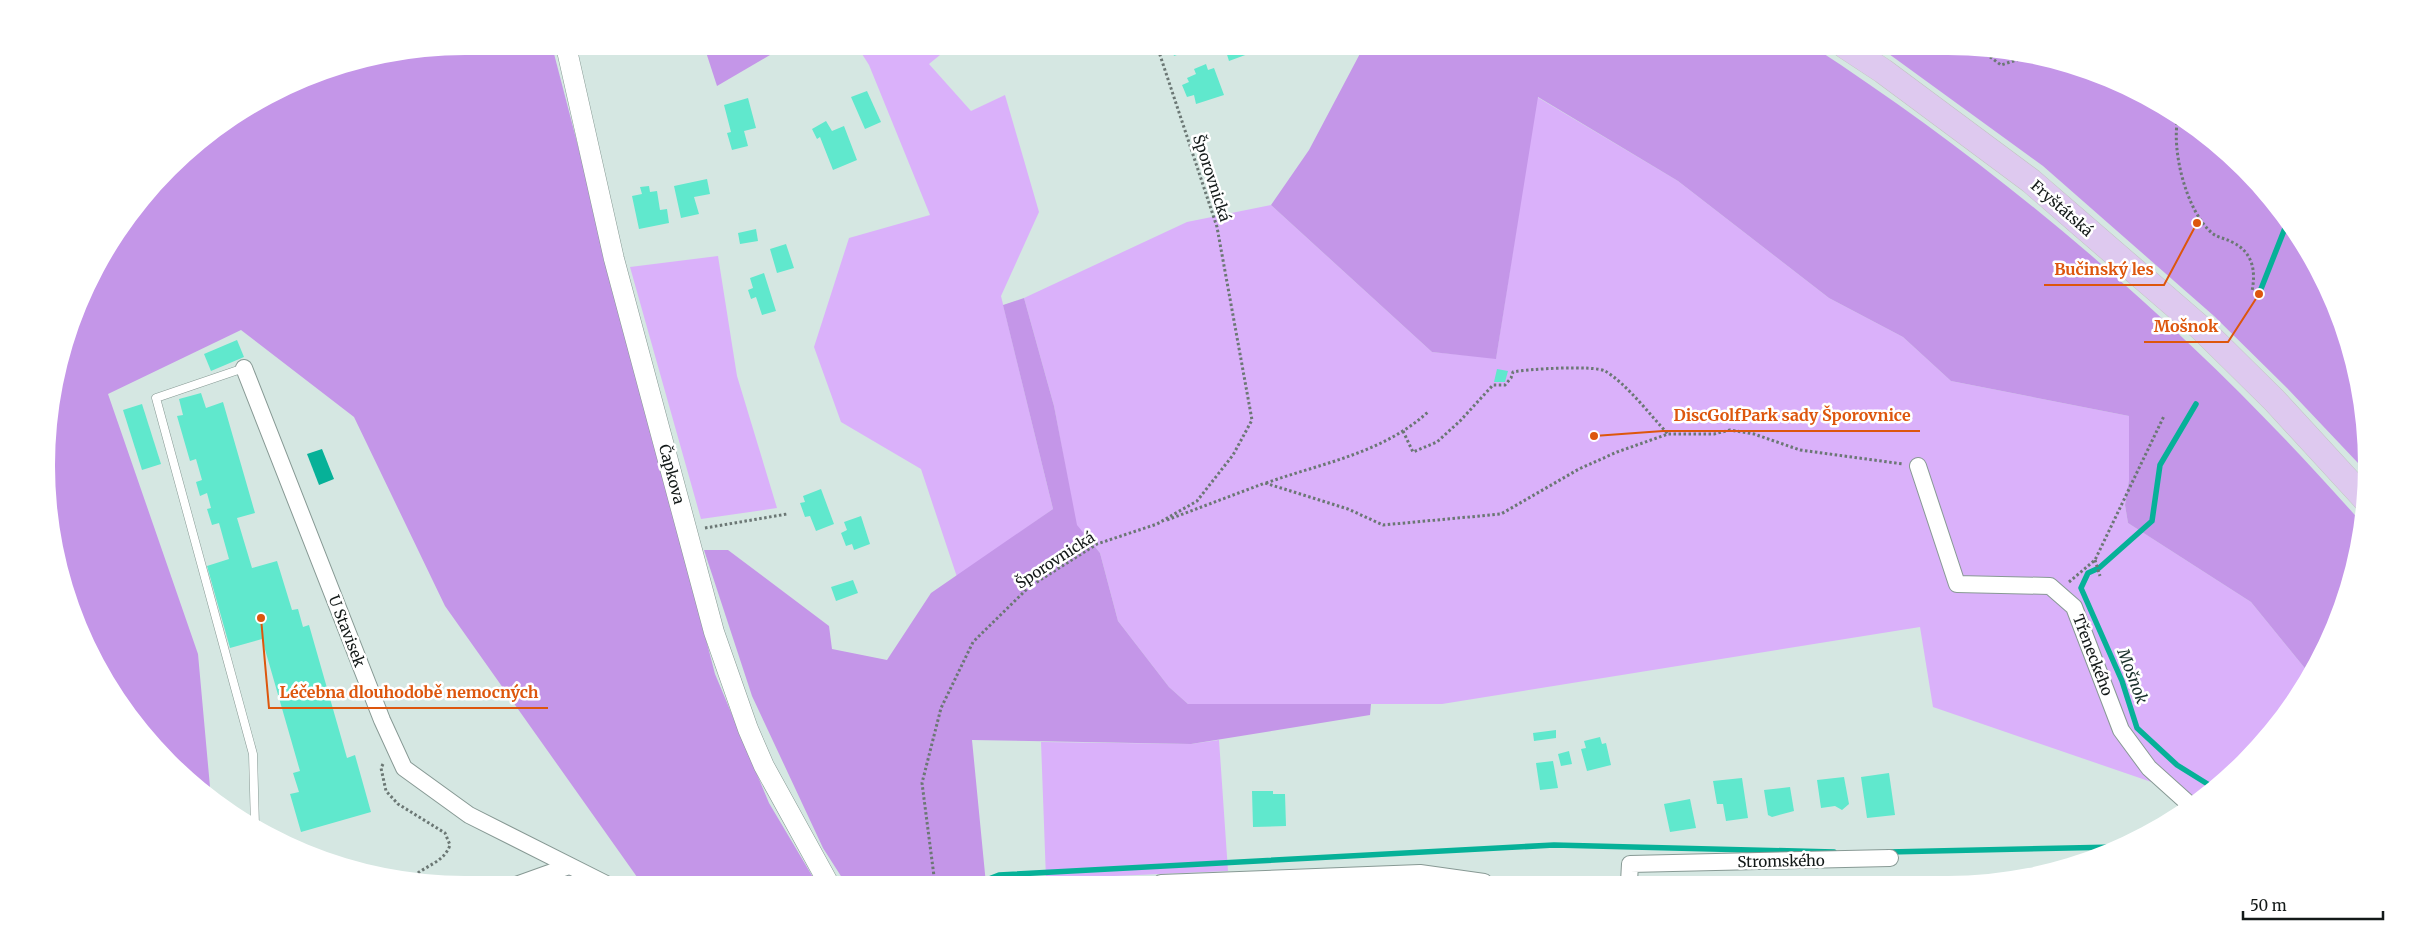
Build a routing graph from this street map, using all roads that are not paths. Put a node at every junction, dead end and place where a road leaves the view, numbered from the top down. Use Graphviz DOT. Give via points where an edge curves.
graph roads {
  1 [pos="568,55"];
  2 [pos="1859,55"];
  3 [pos="244,368"];
  4 [pos="1918,466"];
  5 [pos="2357,490"];
  6 [pos="2185,800"];
  7 [pos="255,818"];
  8 [pos="1890,858"];
  9 [pos="569,866"];
  10 [pos="541,876"];
  11 [pos="590,876"];
  12 [pos="825,876"];
  13 [pos="1342,876"];
  14 [pos="1441,876"];
  15 [pos="1629,876"];
  1 -- 12 [label="street, Čapkova" via="614,259 714,632 748,729 782,800"];
  2 -- 5 [label="main road, Fryštátská" via="2031,181 2113,252 2209,336 2274,400"];
  3 -- 7 [label="lane" via="156,398 253,754"];
  3 -- 9 [label="street, U Stavisek" via="382,720 404,768 469,816"];
  4 -- 6 [label="street, Třeneckého" via="1957,584 2050,586 2074,607 2121,730 2149,768"];
  8 -- 15 [label="street, Stromského" via="1630,864"];
  9 -- 10 [label="street"];
  9 -- 11 [label="street, U Stavisek"];
  13 -- 14 [label="street" via="1420,873"];
}
